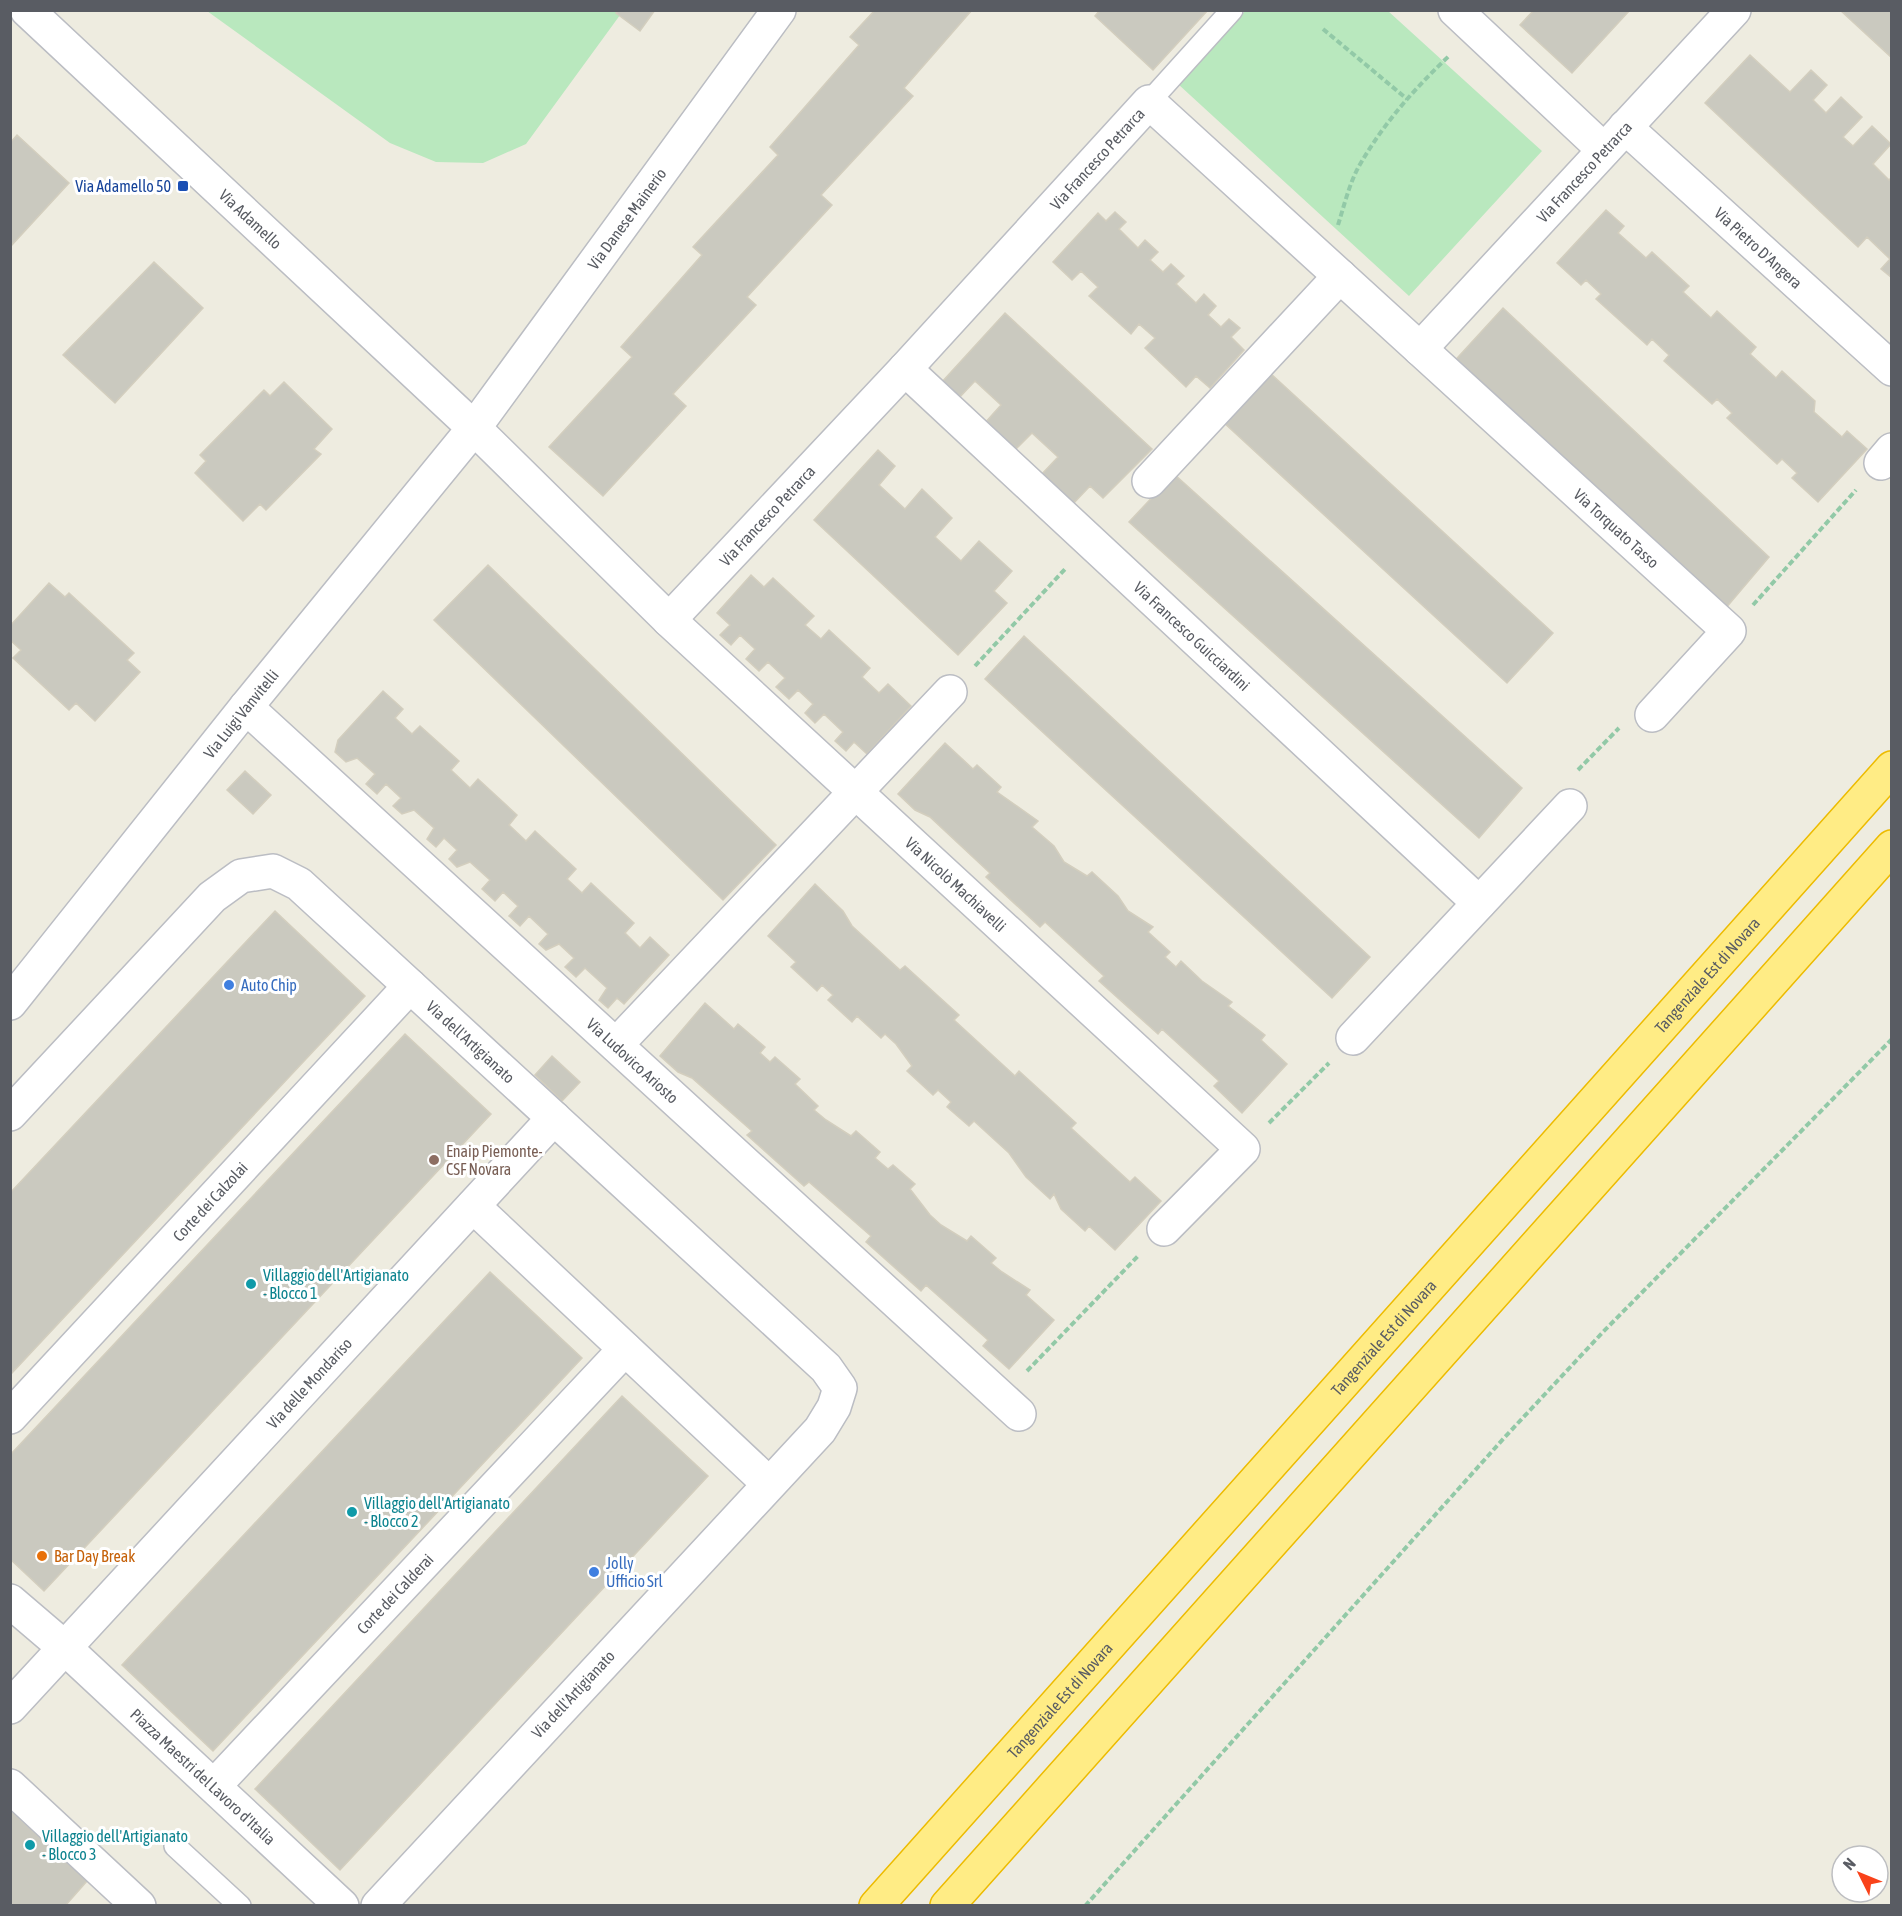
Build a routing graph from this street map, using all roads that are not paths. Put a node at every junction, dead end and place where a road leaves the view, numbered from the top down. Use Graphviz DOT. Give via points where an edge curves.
graph roads {
  1 [pos="27,10"];
  2 [pos="778,10"];
  3 [pos="1232,10"];
  4 [pos="1455,10"];
  5 [pos="1734,10"];
  6 [pos="1149,102"];
  7 [pos="1615,139"];
  8 [pos="1340,276"];
  9 [pos="1420,349"];
  10 [pos="905,369"];
  11 [pos="1892,369"];
  12 [pos="474,428"];
  13 [pos="1149,481"];
  14 [pos="669,620"];
  15 [pos="950,692"];
  16 [pos="246,707"];
  17 [pos="1652,715"];
  18 [pos="1892,768"];
  19 [pos="855,791"];
  20 [pos="1570,806"];
  21 [pos="1892,847"];
  22 [pos="1479,903"];
  23 [pos="410,986"];
  24 [pos="10,1002"];
  25 [pos="1353,1038"];
  26 [pos="616,1045"];
  27 [pos="10,1114"];
  28 [pos="554,1118"];
  29 [pos="473,1206"];
  30 [pos="1164,1229"];
  31 [pos="625,1349"];
  32 [pos="1010,1406"];
  33 [pos="10,1417"];
  34 [pos="769,1484"];
  35 [pos="10,1601"];
  36 [pos="65,1648"];
  37 [pos="10,1707"];
  38 [pos="10,1786"];
  39 [pos="214,1786"];
  40 [pos="175,1846"];
  41 [pos="121,1900"];
  42 [pos="240,1905"];
  43 [pos="342,1905"];
  44 [pos="378,1905"];
  45 [pos="876,1905"];
  46 [pos="947,1905"];
  1 -- 12 [label="street, Via Adamello"];
  2 -- 12 [label="street, Via Danese Mainerio"];
  3 -- 6 [label="lane"];
  4 -- 7 [label="street, Via Pietro D'Angera"];
  5 -- 7 [label="street, Via Francesco Petrarca"];
  6 -- 8 [label="street, Via Francesco Petrarca"];
  6 -- 10 [label="street, Via Francesco Petrarca"];
  7 -- 9 [label="street, Via Francesco Petrarca"];
  7 -- 11 [label="street, Via Pietro D'Angera"];
  8 -- 9 [label="street, Via Francesco Petrarca"];
  8 -- 13 [label="street"];
  9 -- 17 [label="street, Via Torquato Tasso" via="1729,631"];
  10 -- 14 [label="street, Via Francesco Petrarca"];
  10 -- 22 [label="street, Via Francesco Guicciardini"];
  12 -- 14 [label="street"];
  12 -- 16 [label="street, Via Luigi Vanvitelli"];
  14 -- 19 [label="street, Via Nicolò Machiavelli"];
  15 -- 19 [label="street"];
  16 -- 24 [label="street, Via Luigi Vanvitelli"];
  16 -- 26 [label="street, Via Ludovico Ariosto"];
  18 -- 45 [label="highway, Tangenziale Est di Novara"];
  19 -- 26 [label="street"];
  19 -- 30 [label="street, Via Nicolò Machiavelli" via="1243,1149"];
  20 -- 22 [label="street"];
  21 -- 46 [label="highway"];
  22 -- 25 [label="street"];
  23 -- 27 [label="street, Via dell'Artigianato" via="299,884 273,871 241,876 212,897"];
  23 -- 28 [label="street, Via dell'Artigianato"];
  23 -- 33 [label="street, Corte dei Calzolai"];
  26 -- 32 [label="street, Via Ludovico Ariosto"];
  28 -- 29 [label="street, Via delle Mondariso"];
  28 -- 34 [label="street, Via dell'Artigianato" via="826,1368 840,1388 820,1430"];
  29 -- 31 [label="street"];
  29 -- 36 [label="street, Via delle Mondariso"];
  31 -- 34 [label="street"];
  31 -- 39 [label="street, Corte dei Calderai"];
  34 -- 44 [label="street, Via dell'Artigianato"];
  35 -- 36 [label="street, Piazza Maestri del Lavoro d'Italia"];
  36 -- 37 [label="street, Via delle Mondariso"];
  36 -- 39 [label="street, Piazza Maestri del Lavoro d'Italia"];
  38 -- 41 [label="street"];
  39 -- 43 [label="street, Piazza Maestri del Lavoro d'Italia"];
  40 -- 42 [label="lane"];
}
